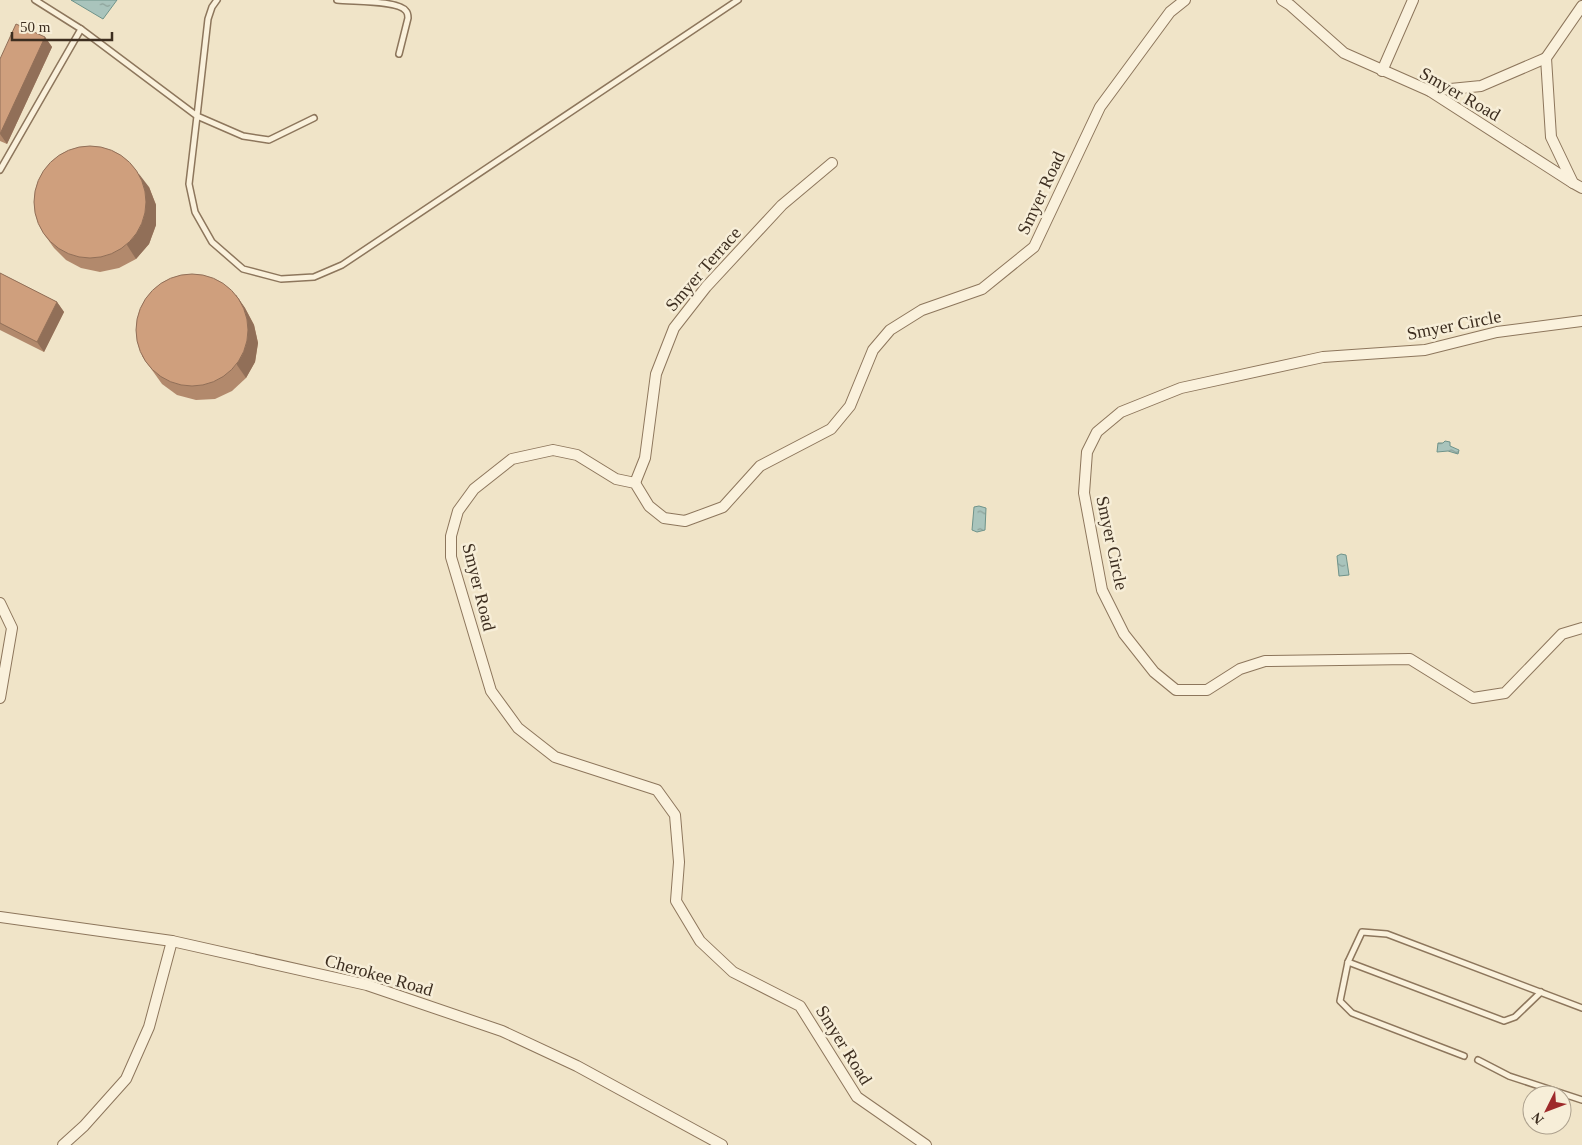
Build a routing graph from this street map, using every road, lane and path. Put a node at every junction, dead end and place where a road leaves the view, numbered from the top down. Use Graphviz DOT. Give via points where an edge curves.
graph roads {
  1 [pos="35,0"];
  2 [pos="217,0"];
  3 [pos="337,0"];
  4 [pos="738,0"];
  5 [pos="1185,0"];
  6 [pos="1282,0"];
  7 [pos="1413,0"];
  8 [pos="1582,6"];
  9 [pos="81,29"];
  10 [pos="399,54"];
  11 [pos="1546,58"];
  12 [pos="1382,71"];
  13 [pos="1430,91"];
  14 [pos="197,116"];
  15 [pos="314,118"];
  16 [pos="832,163"];
  17 [pos="0,170"];
  18 [pos="1578,186"];
  19 [pos="1582,321"];
  20 [pos="634,483"];
  21 [pos="0,603"];
  22 [pos="1582,628"];
  23 [pos="4,648"];
  24 [pos="0,694"];
  25 [pos="0,917"];
  26 [pos="172,941"];
  27 [pos="1348,962"];
  28 [pos="1541,992"];
  29 [pos="1582,1008"];
  30 [pos="1464,1056"];
  31 [pos="1478,1060"];
  32 [pos="1582,1100"];
  33 [pos="63,1145"];
  34 [pos="722,1145"];
  35 [pos="926,1145"];
  1 -- 9 [label="lane"];
  2 -- 14 [label="lane" via="208,19"];
  3 -- 10 [label="lane" via="405,9 408,18"];
  4 -- 14 [label="lane" via="342,265 314,278 281,279 243,268 212,242 195,212 190,184"];
  5 -- 20 [label="street, Smyer Road" via="1170,12 1100,107 1034,247 982,289 922,310 890,330 873,350 850,406 831,429 760,466 723,507 685,521 664,518 649,506"];
  6 -- 12 [label="street, Smyer Road" via="1344,53"];
  7 -- 12 [label="street"];
  8 -- 11 [label="street"];
  9 -- 14 [label="lane"];
  9 -- 17 [label="lane"];
  11 -- 13 [label="street" via="1481,86"];
  11 -- 18 [label="street" via="1551,137"];
  12 -- 13 [label="street, Smyer Road"];
  13 -- 18 [label="street, Smyer Road"];
  14 -- 15 [label="lane" via="243,136 269,140"];
  16 -- 20 [label="street, Smyer Terrace" via="782,205 706,287 674,328 656,374 646,458"];
  19 -- 22 [label="street, Smyer Circle" via="1497,332 1425,350 1323,357 1181,388 1121,412 1097,432 1087,452 1084,493 1102,590 1124,634 1154,672 1176,690 1206,690 1240,669 1265,661 1410,659 1473,698 1505,693 1562,634"];
  20 -- 35 [label="street, Smyer Road" via="616,479 577,454 553,450 512,459 474,489 458,511 450,536 451,557 490,691 518,728 555,757 657,790 675,815 679,862 676,901 700,941 733,972 800,1006 857,1097"];
  21 -- 23 [label="street" via="12,628"];
  23 -- 24 [label="street"];
  25 -- 26 [label="street, Cherokee Road"];
  26 -- 33 [label="street" via="149,1027 126,1079"];
  26 -- 34 [label="street, Cherokee Road" via="367,985 502,1031 577,1066"];
  27 -- 28 [label="lane" via="1504,1021 1515,1017"];
  27 -- 28 [label="lane" via="1362,932 1387,934"];
  27 -- 30 [label="lane" via="1340,1001 1352,1013"];
  28 -- 29 [label="lane"];
  31 -- 32 [label="lane" via="1510,1076"];
}
